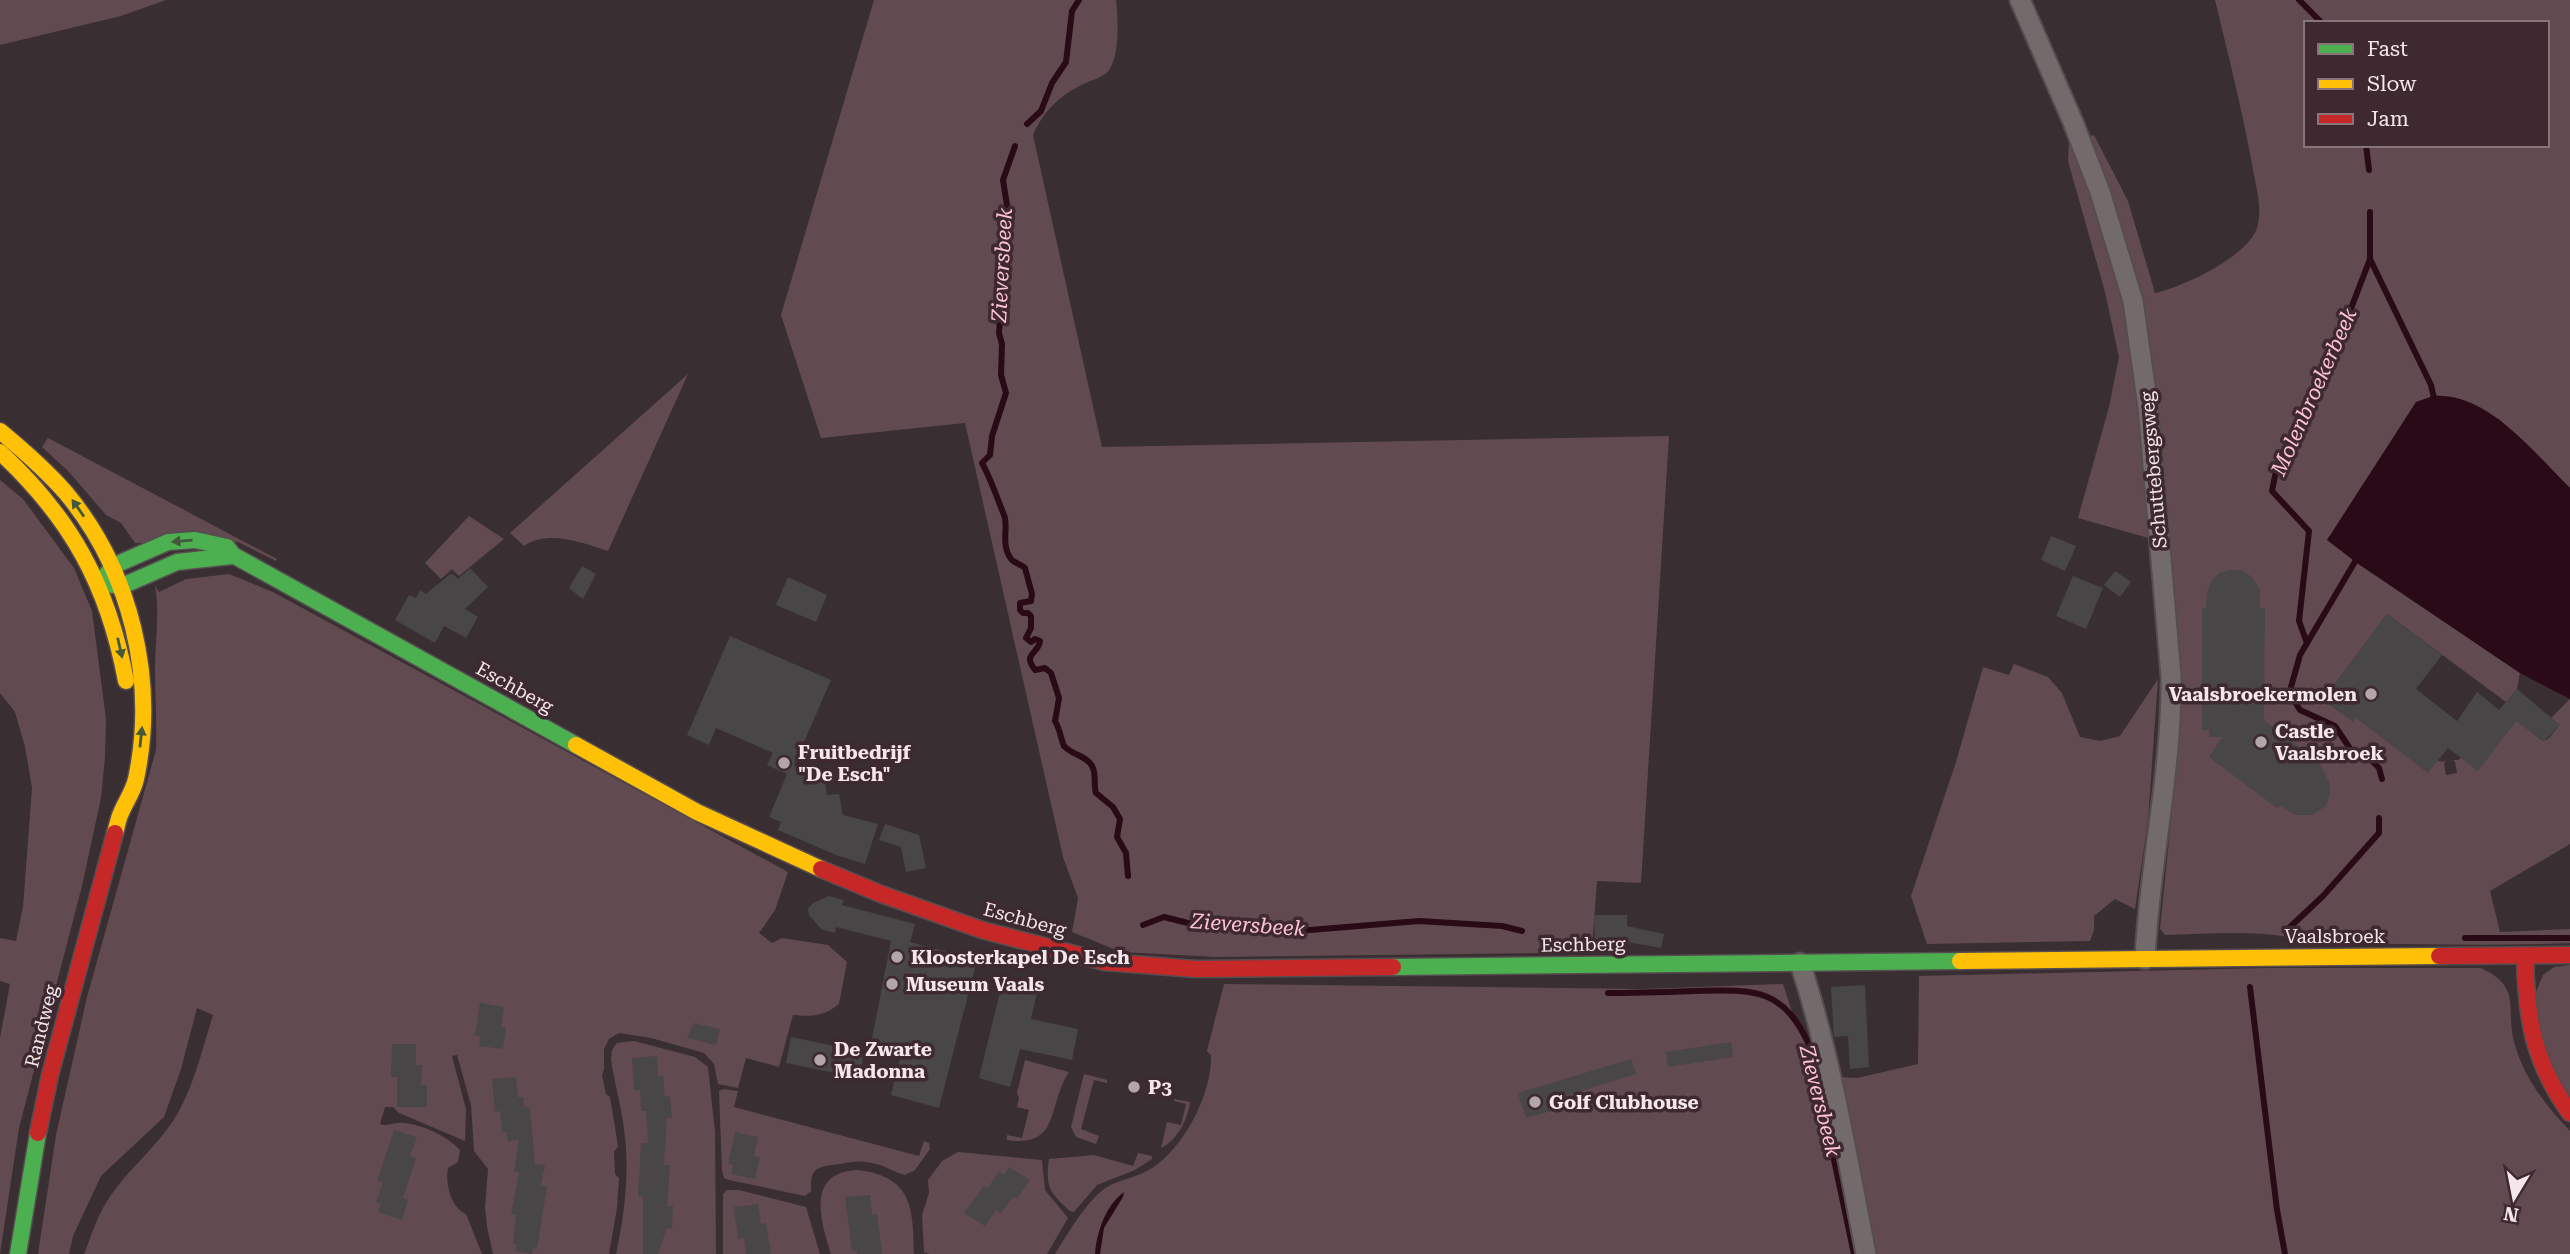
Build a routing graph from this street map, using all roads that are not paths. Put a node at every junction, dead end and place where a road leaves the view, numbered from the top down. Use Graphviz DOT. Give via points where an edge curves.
graph roads {
  1 [pos="2020,0"];
  2 [pos="0,431"];
  3 [pos="0,452"];
  4 [pos="233,555"];
  5 [pos="113,566"];
  6 [pos="100,583"];
  7 [pos="122,586"];
  8 [pos="121,811"];
  9 [pos="2570,955"];
  10 [pos="2525,956"];
  11 [pos="2145,959"];
  12 [pos="1800,963"];
  13 [pos="2570,1113"];
  14 [pos="18,1254"];
  15 [pos="1866,1254"];
  1 -- 11 [label="street, Schuttebergsweg" via="2100,192 2127,275 2143,360 2171,676 2167,772"];
  5 -- 2 [label="street, Randweg, one-way" via="58,482"];
  3 -- 6 [label="street, Randweg" via="64,520"];
  4 -- 5 [label="street, Eschberg, one-way" via="219,544 182,540 155,546"];
  4 -- 7 [label="street" via="177,562"];
  4 -- 12 [label="street, Eschberg" via="697,812 844,878 982,930 1105,962 1196,969"];
  5 -- 6 [label="street, Eschberg"];
  5 -- 7 [label="street, Randweg"];
  6 -- 7 [label="street"];
  6 -- 8 [label="street, Randweg, one-way" via="126,682 126,742 117,801"];
  8 -- 7 [label="street, Randweg, one-way" via="129,803 134,782 144,702 138,643"];
  8 -- 14 [label="street, Randweg" via="50,1075"];
  9 -- 10 [label="street, Vaalsbroek"];
  10 -- 11 [label="street, Vaalsbroek"];
  10 -- 13 [label="street" via="2529,1028 2547,1079"];
  11 -- 12 [label="street, Eschberg"];
  12 -- 15 [label="street" via="1822,1038"];
}
